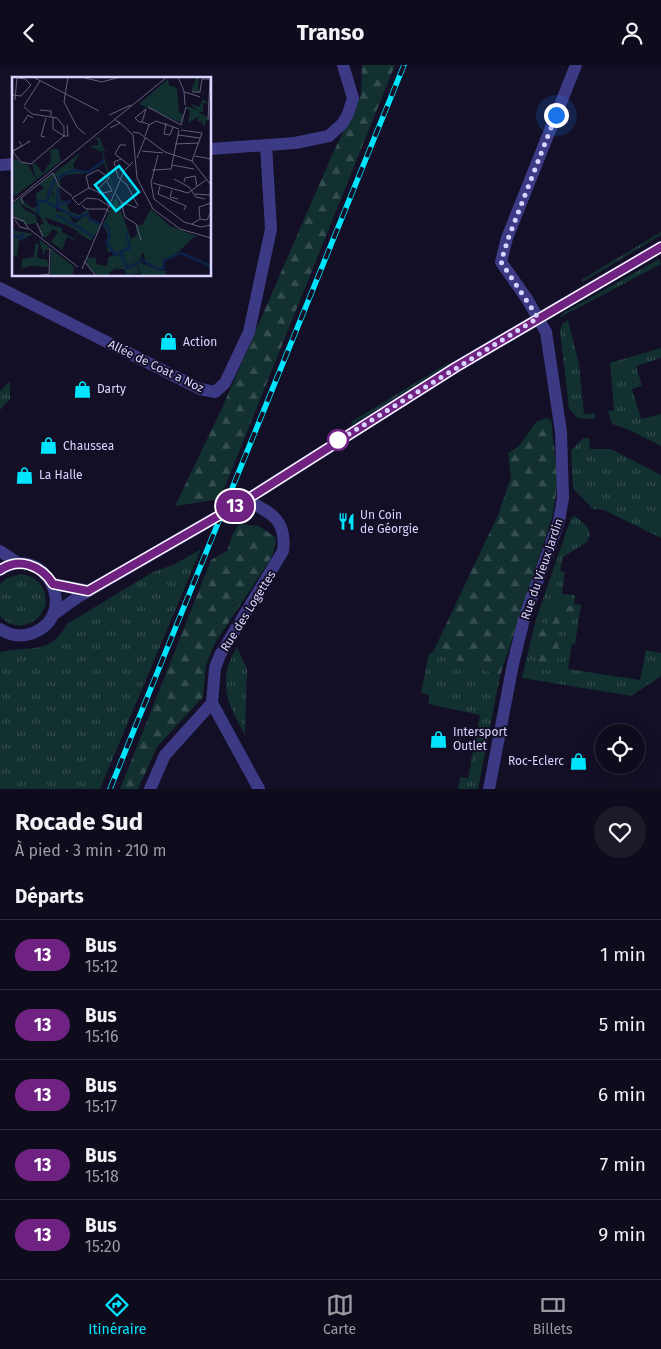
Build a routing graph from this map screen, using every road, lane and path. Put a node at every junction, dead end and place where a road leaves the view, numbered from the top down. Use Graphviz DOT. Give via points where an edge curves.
graph roads {
  1 [pos="344,65"];
  2 [pos="576,65"];
  3 [pos="266,145"];
  4 [pos="211,149"];
  5 [pos="661,247"];
  6 [pos="0,288"];
  7 [pos="538,318"];
  8 [pos="246,500"];
  9 [pos="0,551"];
  10 [pos="18,563"];
  11 [pos="0,570"];
  12 [pos="53,584"];
  13 [pos="88,591"];
  14 [pos="53,615"];
  15 [pos="3,634"];
  16 [pos="212,703"];
  17 [pos="150,789"];
  18 [pos="259,789"];
  19 [pos="489,789"];
  1 -- 3 [label="street" via="353,98 342,124 329,136"];
  2 -- 7 [label="street, Rue du Vieux Jardin" via="501,262"];
  3 -- 4 [label="street"];
  3 -- 6 [label="street, Allée de Coat a Noz" via="271,229 249,332 225,383 216,392 200,389"];
  5 -- 7 [label="street"];
  7 -- 8 [label="street"];
  7 -- 19 [label="street, Rue du Vieux Jardin" via="546,332 561,432 563,498 560,521 524,619"];
  8 -- 13 [label="street"];
  8 -- 16 [label="street, Rue des Logettes" via="270,512 282,526 283,551 220,655 215,668"];
  9 -- 10 [label="street"];
  10 -- 11 [label="street"];
  10 -- 12 [label="street" via="38,568"];
  12 -- 13 [label="street"];
  12 -- 14 [label="street" via="56,599"];
  13 -- 14 [label="street"];
  14 -- 15 [label="street" via="44,627 31,634"];
  16 -- 17 [label="street" via="165,755"];
  16 -- 18 [label="street"];
}
